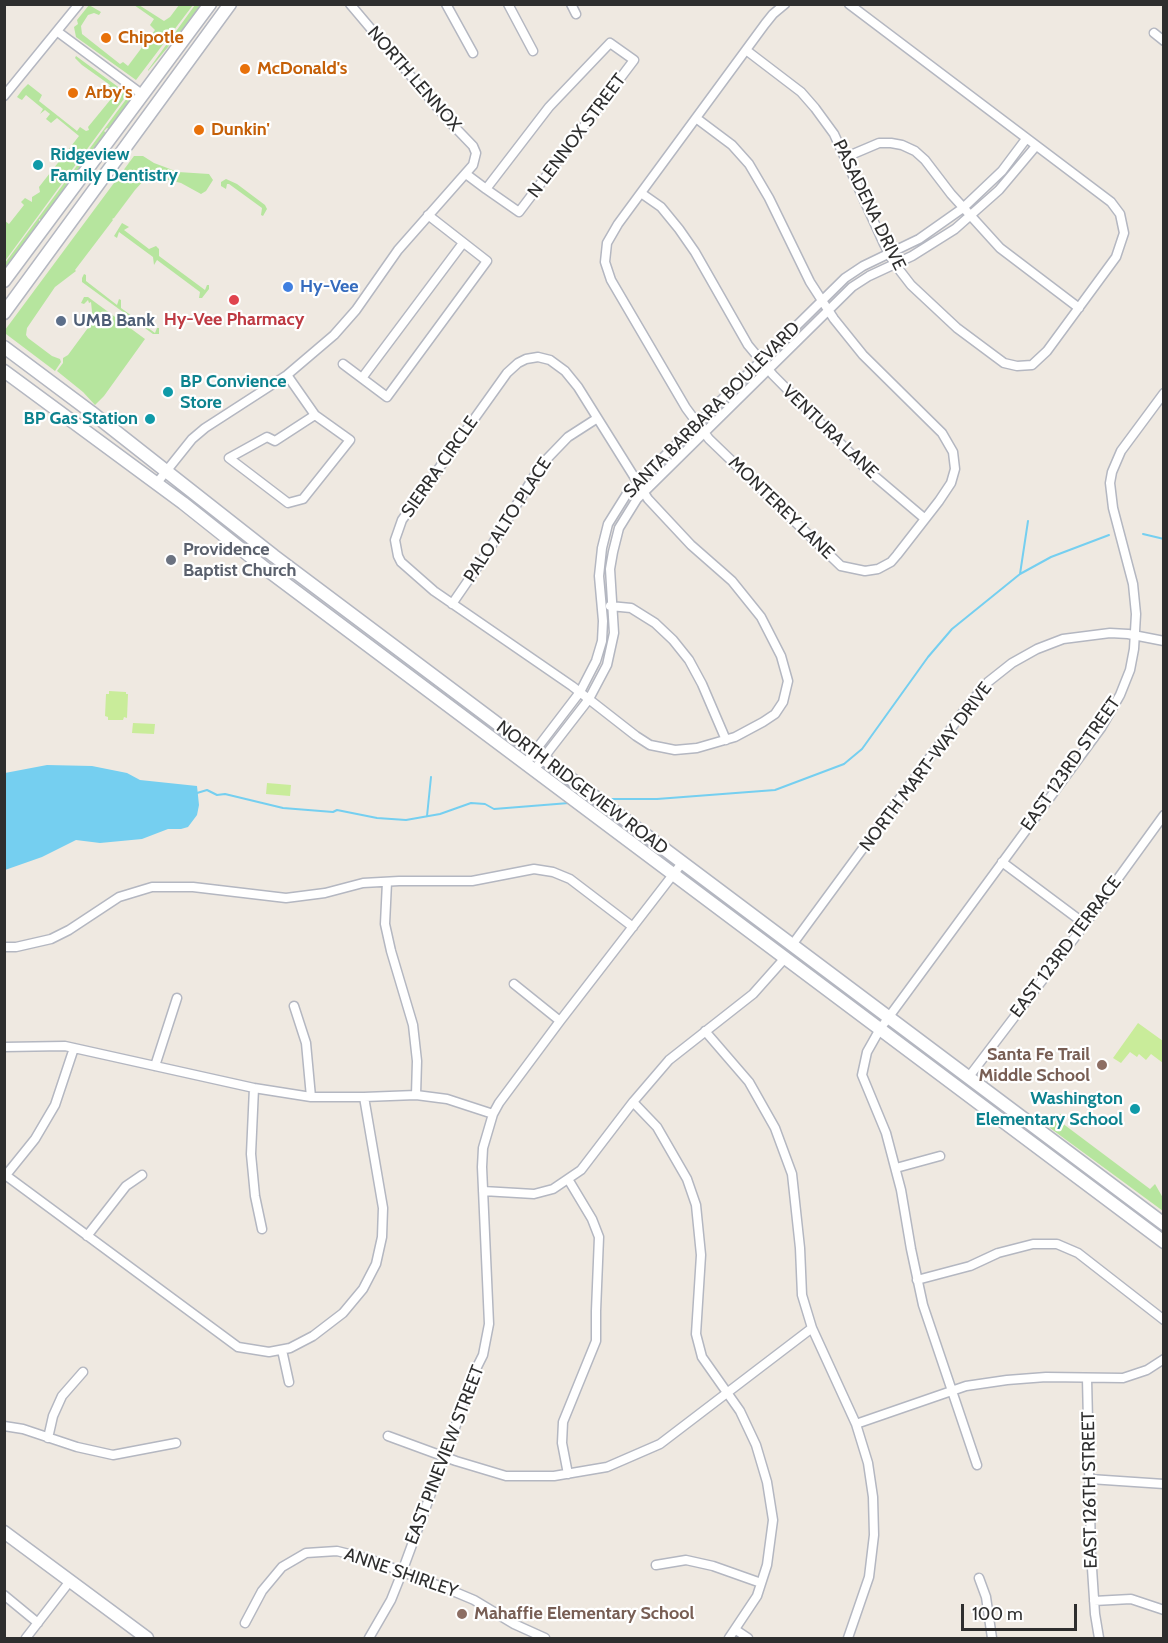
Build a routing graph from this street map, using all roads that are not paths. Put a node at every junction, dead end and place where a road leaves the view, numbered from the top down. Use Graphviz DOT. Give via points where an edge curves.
graph roads {
  1 [pos="79,4"];
  2 [pos="210,4"];
  3 [pos="230,4"];
  4 [pos="350,4"];
  5 [pos="446,4"];
  6 [pos="508,4"];
  7 [pos="571,4"];
  8 [pos="785,4"];
  9 [pos="849,4"];
  10 [pos="576,14"];
  11 [pos="58,32"];
  12 [pos="1154,33"];
  13 [pos="1164,41"];
  14 [pos="747,50"];
  15 [pos="533,51"];
  16 [pos="473,53"];
  17 [pos="143,95"];
  18 [pos="4,96"];
  19 [pos="696,118"];
  20 [pos="1026,139"];
  21 [pos="1036,146"];
  22 [pos="846,157"];
  23 [pos="466,174"];
  24 [pos="486,189"];
  25 [pos="641,193"];
  26 [pos="963,208"];
  27 [pos="428,215"];
  28 [pos="971,217"];
  29 [pos="463,243"];
  30 [pos="889,254"];
  31 [pos="894,263"];
  32 [pos="4,281"];
  33 [pos="822,301"];
  34 [pos="1079,308"];
  35 [pos="828,310"];
  36 [pos="4,313"];
  37 [pos="4,347"];
  38 [pos="760,360"];
  39 [pos="343,364"];
  40 [pos="767,369"];
  41 [pos="4,371"];
  42 [pos="287,375"];
  43 [pos="362,378"];
  44 [pos="1164,393"];
  45 [pos="315,414"];
  46 [pos="596,419"];
  47 [pos="697,423"];
  48 [pos="704,432"];
  49 [pos="166,471"];
  50 [pos="636,482"];
  51 [pos="156,484"];
  52 [pos="643,492"];
  53 [pos="924,518"];
  54 [pos="452,604"];
  55 [pos="613,606"];
  56 [pos="603,607"];
  57 [pos="1136,635"];
  58 [pos="1164,641"];
  59 [pos="580,692"];
  60 [pos="589,699"];
  61 [pos="726,740"];
  62 [pos="539,755"];
  63 [pos="530,767"];
  64 [pos="1164,816"];
  65 [pos="682,862"];
  66 [pos="1002,862"];
  67 [pos="673,874"];
  68 [pos="387,882"];
  69 [pos="1085,924"];
  70 [pos="633,927"];
  71 [pos="792,945"];
  72 [pos="4,947"];
  73 [pos="785,958"];
  74 [pos="514,984"];
  75 [pos="177,998"];
  76 [pos="294,1006"];
  77 [pos="888,1017"];
  78 [pos="560,1021"];
  79 [pos="880,1029"];
  80 [pos="705,1031"];
  81 [pos="4,1047"];
  82 [pos="74,1048"];
  83 [pos="155,1066"];
  84 [pos="968,1078"];
  85 [pos="254,1088"];
  86 [pos="416,1095"];
  87 [pos="311,1097"];
  88 [pos="364,1098"];
  89 [pos="633,1102"];
  90 [pos="493,1114"];
  91 [pos="940,1156"];
  92 [pos="896,1168"];
  93 [pos="5,1175"];
  94 [pos="142,1175"];
  95 [pos="568,1179"];
  96 [pos="483,1191"];
  97 [pos="1164,1224"];
  98 [pos="262,1229"];
  99 [pos="87,1236"];
  100 [pos="1164,1242"];
  101 [pos="917,1280"];
  102 [pos="1164,1320"];
  103 [pos="812,1328"];
  104 [pos="282,1350"];
  105 [pos="1164,1359"];
  106 [pos="83,1372"];
  107 [pos="1087,1378"];
  108 [pos="289,1382"];
  109 [pos="951,1392"];
  110 [pos="727,1393"];
  111 [pos="856,1424"];
  112 [pos="4,1426"];
  113 [pos="388,1436"];
  114 [pos="48,1438"];
  115 [pos="176,1443"];
  116 [pos="444,1457"];
  117 [pos="976,1465"];
  118 [pos="567,1474"];
  119 [pos="1090,1479"];
  120 [pos="1164,1484"];
  121 [pos="4,1532"];
  122 [pos="656,1565"];
  123 [pos="401,1572"];
  124 [pos="979,1578"];
  125 [pos="70,1581"];
  126 [pos="761,1583"];
  127 [pos="4,1594"];
  128 [pos="1094,1601"];
  129 [pos="1164,1610"];
  130 [pos="38,1623"];
  131 [pos="245,1623"];
  132 [pos="735,1629"];
  133 [pos="26,1638"];
  134 [pos="147,1638"];
  135 [pos="369,1638"];
  136 [pos="545,1638"];
  137 [pos="729,1638"];
  138 [pos="748,1638"];
  139 [pos="848,1638"];
  140 [pos="992,1638"];
  141 [pos="1099,1638"];
  1 -- 11 [label="street"];
  2 -- 17 [label="main road"];
  3 -- 36 [label="main road"];
  4 -- 23 [label="street, NORTH LENNOX" via="473,146 476,153"];
  5 -- 16 [label="street"];
  6 -- 15 [label="street"];
  7 -- 10 [label="street"];
  8 -- 14 [label="street"];
  9 -- 20 [label="street, PASADENA DRIVE"];
  11 -- 17 [label="street"];
  11 -- 18 [label="street"];
  12 -- 13 [label="street"];
  14 -- 19 [label="street, MONTEREY LANE"];
  14 -- 22 [label="street, PASADENA DRIVE" via="794,86 815,108"];
  17 -- 32 [label="main road"];
  19 -- 25 [label="street, MONTEREY LANE"];
  19 -- 33 [label="street, MONTEREY LANE" via="732,145 757,175"];
  20 -- 21 [label="street, PASADENA DRIVE"];
  20 -- 26 [label="street, SANTA BARBARA BOULEVARD" via="1002,171"];
  21 -- 28 [label="street, SANTA BARBARA BOULEVARD"];
  21 -- 34 [label="street, PASADENA DRIVE" via="1111,202 1123,224 1125,233 1116,257"];
  22 -- 26 [label="street" via="879,143 909,148 925,160"];
  22 -- 30 [label="street, PASADENA DRIVE"];
  23 -- 24 [label="street, N LENNOX STREET"];
  23 -- 27 [label="street"];
  24 -- 24 [label="street, N LENNOX STREET" via="549,107 610,43 634,60 519,212"];
  25 -- 38 [label="street, VENTURA LANE" via="661,207 679,229"];
  25 -- 47 [label="street, MONTEREY LANE" via="607,243 607,269"];
  26 -- 28 [label="street"];
  26 -- 30 [label="street, SANTA BARBARA BOULEVARD" via="919,239"];
  27 -- 29 [label="street"];
  27 -- 42 [label="street" via="395,253 356,310"];
  28 -- 31 [label="street, SANTA BARBARA BOULEVARD" via="926,248"];
  28 -- 34 [label="street" via="1000,248"];
  29 -- 43 [label="street"];
  29 -- 43 [label="street" via="487,261 387,397"];
  30 -- 31 [label="street, PASADENA DRIVE"];
  30 -- 33 [label="street, SANTA BARBARA BOULEVARD" via="853,272"];
  31 -- 34 [label="street, PASADENA DRIVE" via="911,285 957,328 1011,365 1037,362"];
  31 -- 35 [label="street, SANTA BARBARA BOULEVARD" via="861,281"];
  33 -- 35 [label="street, MONTEREY LANE"];
  33 -- 38 [label="street, SANTA BARBARA BOULEVARD"];
  35 -- 40 [label="street, SANTA BARBARA BOULEVARD"];
  35 -- 53 [label="street, MONTEREY LANE" via="863,355 948,440 955,462 954,476"];
  37 -- 49 [label="main road, NORTH RIDGEVIEW ROAD"];
  38 -- 40 [label="street, VENTURA LANE"];
  38 -- 47 [label="street, SANTA BARBARA BOULEVARD"];
  39 -- 43 [label="street"];
  40 -- 48 [label="street, SANTA BARBARA BOULEVARD"];
  40 -- 53 [label="street, VENTURA LANE" via="865,468"];
  41 -- 51 [label="main road, NORTH RIDGEVIEW ROAD"];
  42 -- 45 [label="street"];
  42 -- 49 [label="street" via="205,428"];
  44 -- 57 [label="street, EAST 123RD STREET" via="1121,451 1110,483 1132,584"];
  45 -- 45 [label="street" via="350,440 303,499 288,503 229,458 267,437 274,441"];
  46 -- 50 [label="street, SIERRA CIRCLE"];
  46 -- 54 [label="street, PALO ALTO PLACE" via="568,436 545,459"];
  46 -- 54 [label="street, SIERRA CIRCLE" via="571,379 550,360 526,359 507,373 397,529 395,540 401,562"];
  47 -- 48 [label="street, MONTEREY LANE"];
  47 -- 50 [label="street, SANTA BARBARA BOULEVARD"];
  48 -- 52 [label="street, SANTA BARBARA BOULEVARD"];
  48 -- 53 [label="street, MONTEREY LANE" via="841,566 865,571 885,566"];
  49 -- 51 [label="street"];
  49 -- 62 [label="main road, NORTH RIDGEVIEW ROAD"];
  50 -- 52 [label="street, SIERRA CIRCLE"];
  50 -- 56 [label="street, SANTA BARBARA BOULEVARD" via="618,504 604,539 599,566"];
  51 -- 63 [label="main road, NORTH RIDGEVIEW ROAD"];
  52 -- 55 [label="street, SANTA BARBARA BOULEVARD" via="628,511 614,543 610,569"];
  52 -- 61 [label="street, SIERRA CIRCLE" via="677,531 749,600 770,632 788,674 786,695 775,714"];
  54 -- 59 [label="street, SIERRA CIRCLE"];
  55 -- 56 [label="street"];
  55 -- 60 [label="street, SANTA BARBARA BOULEVARD" via="612,646 602,677"];
  55 -- 61 [label="street" via="631,608 644,615 681,649 702,684"];
  56 -- 59 [label="street, SANTA BARBARA BOULEVARD" via="599,651"];
  57 -- 58 [label="street, NORTH MART-WAY DRIVE"];
  57 -- 66 [label="street, EAST 123RD STREET" via="1130,670 1114,707"];
  57 -- 71 [label="street, NORTH MART-WAY DRIVE" via="1110,633 1063,639 1012,663 988,682"];
  59 -- 60 [label="street, SIERRA CIRCLE"];
  59 -- 62 [label="street, SANTA BARBARA BOULEVARD"];
  60 -- 61 [label="street, SIERRA CIRCLE" via="642,741 663,749 687,750"];
  60 -- 62 [label="street, SANTA BARBARA BOULEVARD"];
  62 -- 63 [label="street, SANTA BARBARA BOULEVARD"];
  62 -- 65 [label="main road, NORTH RIDGEVIEW ROAD"];
  63 -- 67 [label="main road, NORTH RIDGEVIEW ROAD"];
  64 -- 69 [label="street, EAST 123RD TERRACE"];
  65 -- 67 [label="street"];
  65 -- 71 [label="main road, NORTH RIDGEVIEW ROAD"];
  66 -- 69 [label="street"];
  66 -- 77 [label="street, EAST 123RD STREET"];
  67 -- 70 [label="street"];
  67 -- 73 [label="main road, NORTH RIDGEVIEW ROAD"];
  68 -- 70 [label="street" via="472,881 544,870 578,884"];
  68 -- 72 [label="street" via="286,898 193,887 152,887 116,898 51,939"];
  68 -- 86 [label="street" via="386,924 413,1025"];
  69 -- 84 [label="street, EAST 123RD TERRACE"];
  70 -- 78 [label="street"];
  71 -- 77 [label="main road, NORTH RIDGEVIEW ROAD"];
  73 -- 79 [label="main road, NORTH RIDGEVIEW ROAD"];
  73 -- 80 [label="street" via="753,994"];
  74 -- 78 [label="street"];
  75 -- 83 [label="street"];
  76 -- 87 [label="street" via="306,1042"];
  77 -- 79 [label="street, EAST 123RD STREET"];
  77 -- 84 [label="main road, NORTH RIDGEVIEW ROAD"];
  78 -- 90 [label="street"];
  79 -- 92 [label="street, EAST 123RD STREET" via="867,1052 862,1075"];
  79 -- 100 [label="main road, NORTH RIDGEVIEW ROAD"];
  80 -- 89 [label="street" via="669,1060"];
  80 -- 103 [label="street" via="749,1082 775,1128 792,1174 802,1295"];
  81 -- 82 [label="street"];
  82 -- 83 [label="street"];
  82 -- 93 [label="street" via="55,1105"];
  83 -- 85 [label="street"];
  84 -- 97 [label="main road, NORTH RIDGEVIEW ROAD"];
  85 -- 87 [label="street"];
  85 -- 98 [label="street" via="251,1154"];
  86 -- 88 [label="street"];
  86 -- 90 [label="street" via="447,1099"];
  87 -- 88 [label="street"];
  88 -- 104 [label="street" via="383,1208 382,1237 375,1264 363,1289 343,1312 313,1336"];
  89 -- 95 [label="street" via="581,1170"];
  89 -- 110 [label="street" via="657,1127 673,1153 696,1205 701,1255 696,1334 702,1357"];
  90 -- 96 [label="street, EAST PINEVIEW STREET" via="483,1148"];
  91 -- 92 [label="street"];
  92 -- 101 [label="street, EAST 123RD STREET"];
  93 -- 99 [label="street"];
  94 -- 99 [label="street" via="126,1186"];
  95 -- 96 [label="street" via="554,1189 534,1194"];
  95 -- 118 [label="street" via="599,1237 596,1341 563,1422"];
  96 -- 116 [label="street, EAST PINEVIEW STREET" via="489,1324 483,1355 468,1385"];
  99 -- 104 [label="street" via="238,1347"];
  101 -- 102 [label="street" via="1033,1244 1058,1244 1078,1254"];
  101 -- 109 [label="street, EAST 123RD STREET"];
  103 -- 110 [label="street"];
  103 -- 111 [label="street"];
  104 -- 108 [label="street"];
  105 -- 107 [label="street" via="1148,1370 1123,1378"];
  106 -- 114 [label="street" via="62,1396"];
  107 -- 109 [label="street" via="1007,1380"];
  107 -- 119 [label="street, EAST 126TH STREET"];
  109 -- 111 [label="street"];
  109 -- 117 [label="street, EAST 123RD STREET"];
  110 -- 118 [label="street" via="660,1444 607,1467"];
  110 -- 126 [label="street" via="756,1445 767,1482 773,1520"];
  111 -- 139 [label="street" via="868,1463 874,1535 869,1577"];
  112 -- 114 [label="street"];
  113 -- 116 [label="street"];
  114 -- 115 [label="street" via="113,1455"];
  116 -- 118 [label="street" via="506,1476"];
  116 -- 123 [label="street, EAST PINEVIEW STREET"];
  119 -- 120 [label="street"];
  119 -- 128 [label="street, EAST 126TH STREET"];
  121 -- 125 [label="main road"];
  122 -- 126 [label="street" via="686,1560"];
  123 -- 131 [label="street, ANNE SHIRLEY" via="337,1551 306,1552 282,1567 262,1591"];
  123 -- 135 [label="street, EAST PINEVIEW STREET" via="391,1600"];
  123 -- 136 [label="street, ANNE SHIRLEY" via="474,1600"];
  124 -- 140 [label="street" via="986,1596"];
  125 -- 130 [label="street"];
  125 -- 134 [label="main road"];
  126 -- 132 [label="street"];
  127 -- 130 [label="street"];
  128 -- 129 [label="street" via="1131,1599"];
  128 -- 141 [label="street, EAST 126TH STREET"];
  130 -- 133 [label="street"];
  132 -- 137 [label="street"];
  132 -- 138 [label="street"];
}
